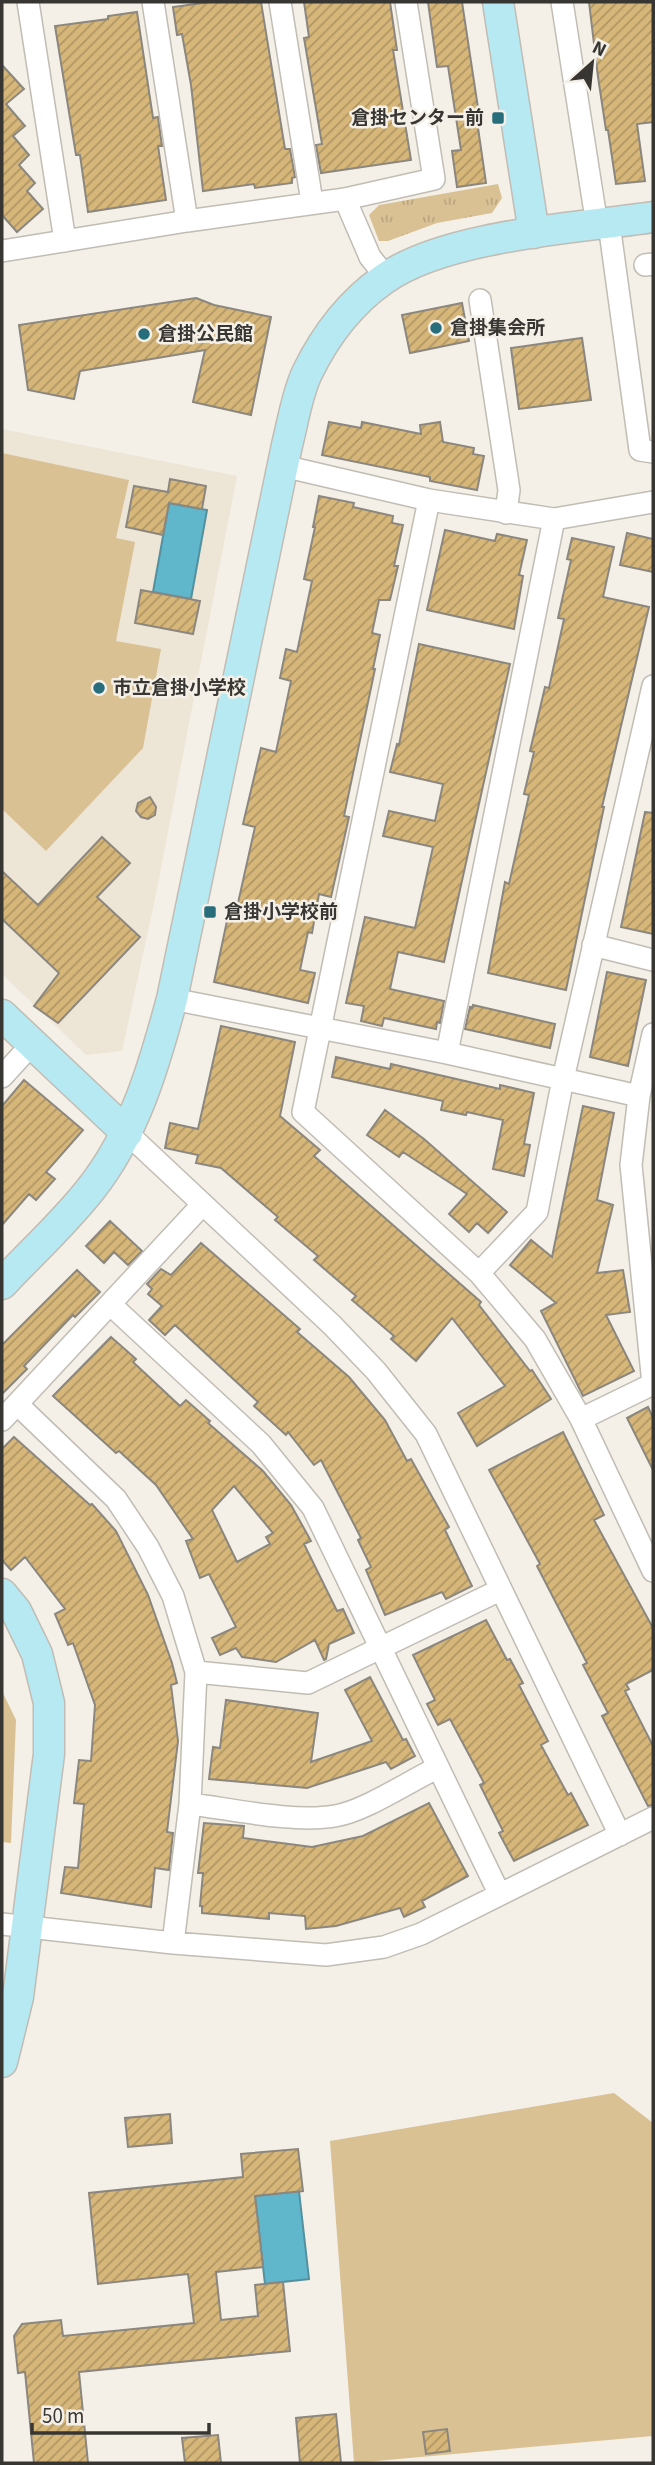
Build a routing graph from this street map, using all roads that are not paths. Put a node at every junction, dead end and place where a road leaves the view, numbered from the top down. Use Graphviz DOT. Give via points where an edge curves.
graph roads {
  1 [pos="28,2"];
  2 [pos="153,2"];
  3 [pos="281,2"];
  4 [pos="406,2"];
  5 [pos="498,2"];
  6 [pos="562,2"];
  7 [pos="345,199"];
  8 [pos="312,202"];
  9 [pos="653,217"];
  10 [pos="187,221"];
  11 [pos="603,224"];
  12 [pos="534,233"];
  13 [pos="65,241"];
  14 [pos="2,251"];
  15 [pos="386,278"];
  16 [pos="481,300"];
  17 [pos="653,452"];
  18 [pos="283,466"];
  19 [pos="429,500"];
  20 [pos="653,502"];
  21 [pos="506,513"];
  22 [pos="554,519"];
  23 [pos="653,686"];
  24 [pos="593,944"];
  25 [pos="653,960"];
  26 [pos="172,999"];
  27 [pos="2,1016"];
  28 [pos="319,1027"];
  29 [pos="653,1034"];
  30 [pos="32,1044"];
  31 [pos="446,1053"];
  32 [pos="2,1077"];
  33 [pos="563,1079"];
  34 [pos="639,1096"];
  35 [pos="127,1133"];
  36 [pos="203,1204"];
  37 [pos="479,1273"];
  38 [pos="2,1284"];
  39 [pos="111,1305"];
  40 [pos="17,1404"];
  41 [pos="581,1419"];
  42 [pos="2,1420"];
  43 [pos="653,1571"];
  44 [pos="500,1590"];
  45 [pos="2,1594"];
  46 [pos="381,1647"];
  47 [pos="196,1672"];
  48 [pos="437,1768"];
  49 [pos="190,1804"];
  50 [pos="653,1818"];
  51 [pos="620,1835"];
  52 [pos="499,1893"];
  53 [pos="14,1925"];
  54 [pos="173,1943"];
  55 [pos="2,2062"];
  1 -- 13 [label="street"];
  2 -- 10 [label="street"];
  3 -- 8 [label="street"];
  4 -- 7 [label="street" via="433,178"];
  5 -- 12 [label="street"];
  6 -- 11 [label="street"];
  7 -- 8 [label="street"];
  7 -- 15 [label="street" via="370,257"];
  8 -- 10 [label="street"];
  9 -- 11 [label="street"];
  10 -- 13 [label="street"];
  11 -- 12 [label="street"];
  11 -- 17 [label="street" via="640,450"];
  12 -- 15 [label="street" via="430,256"];
  13 -- 14 [label="street"];
  15 -- 18 [label="street" via="354,304 327,337 306,375"];
  16 -- 21 [label="street" via="509,490"];
  18 -- 19 [label="street"];
  18 -- 26 [label="street"];
  19 -- 21 [label="street"];
  19 -- 28 [label="street"];
  20 -- 22 [label="street"];
  21 -- 22 [label="street"];
  22 -- 31 [label="street"];
  23 -- 24 [label="street"];
  24 -- 25 [label="street"];
  24 -- 33 [label="street"];
  26 -- 28 [label="street"];
  26 -- 35 [label="street" via="154,1066"];
  27 -- 30 [label="street"];
  28 -- 31 [label="street"];
  28 -- 37 [label="street" via="303,1112"];
  29 -- 34 [label="street"];
  30 -- 32 [label="street"];
  30 -- 35 [label="street"];
  31 -- 33 [label="street"];
  33 -- 34 [label="street"];
  33 -- 37 [label="street" via="537,1212"];
  34 -- 41 [label="street" via="631,1165 653,1384"];
  35 -- 36 [label="street"];
  35 -- 38 [label="street" via="90,1189"];
  36 -- 39 [label="street"];
  36 -- 44 [label="street" via="332,1325 426,1434"];
  37 -- 41 [label="street" via="535,1339"];
  39 -- 40 [label="street"];
  39 -- 46 [label="street" via="261,1444 313,1508"];
  40 -- 42 [label="street"];
  40 -- 47 [label="street" via="116,1499 148,1547 173,1597"];
  41 -- 43 [label="street"];
  44 -- 46 [label="street"];
  44 -- 51 [label="street"];
  45 -- 53 [label="street" via="16,1611 37,1654 49,1703 49,1754"];
  46 -- 47 [label="street" via="308,1683"];
  46 -- 48 [label="street"];
  47 -- 49 [label="street"];
  48 -- 49 [label="street" via="336,1816 299,1818"];
  48 -- 52 [label="street"];
  49 -- 54 [label="street"];
  50 -- 51 [label="street"];
  51 -- 52 [label="street"];
  52 -- 54 [label="street" via="421,1934 384,1947 326,1955"];
  53 -- 54 [label="street"];
  53 -- 55 [label="street" via="18,1997"];
}
